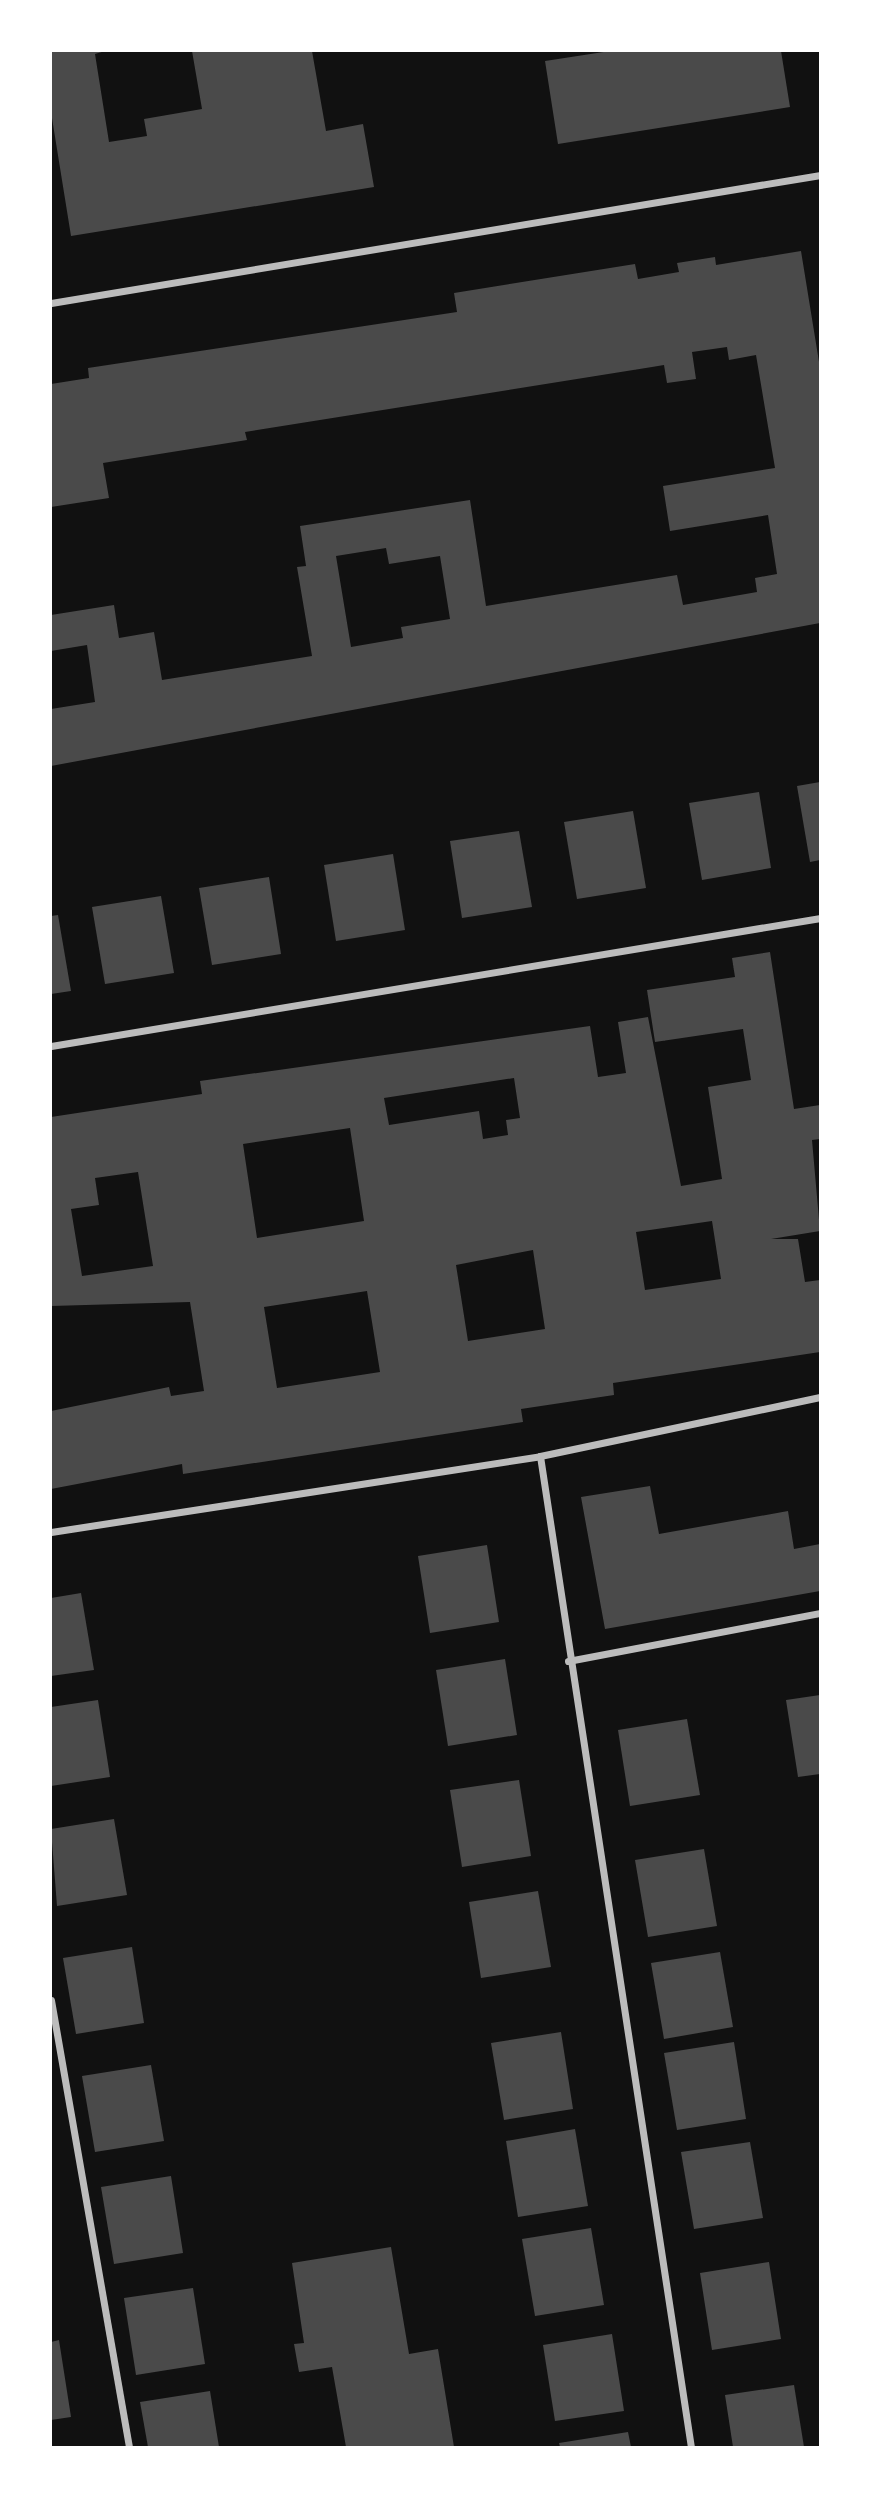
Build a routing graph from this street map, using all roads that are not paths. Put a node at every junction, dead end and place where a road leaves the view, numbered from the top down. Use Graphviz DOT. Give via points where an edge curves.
graph roads {
  1 [pos="820,175"];
  2 [pos="51,303"];
  3 [pos="820,918"];
  4 [pos="51,1046"];
  5 [pos="820,1397"];
  6 [pos="540,1456"];
  7 [pos="51,1532"];
  8 [pos="820,1613"];
  9 [pos="568,1661"];
  10 [pos="51,2000"];
  11 [pos="129,2447"];
  12 [pos="691,2447"];
  1 -- 2 [label="street"];
  3 -- 4 [label="street"];
  5 -- 6 [label="street"];
  6 -- 7 [label="street"];
  6 -- 9 [label="street"];
  8 -- 9 [label="street"];
  9 -- 12 [label="street"];
  10 -- 11 [label="street"];
}
